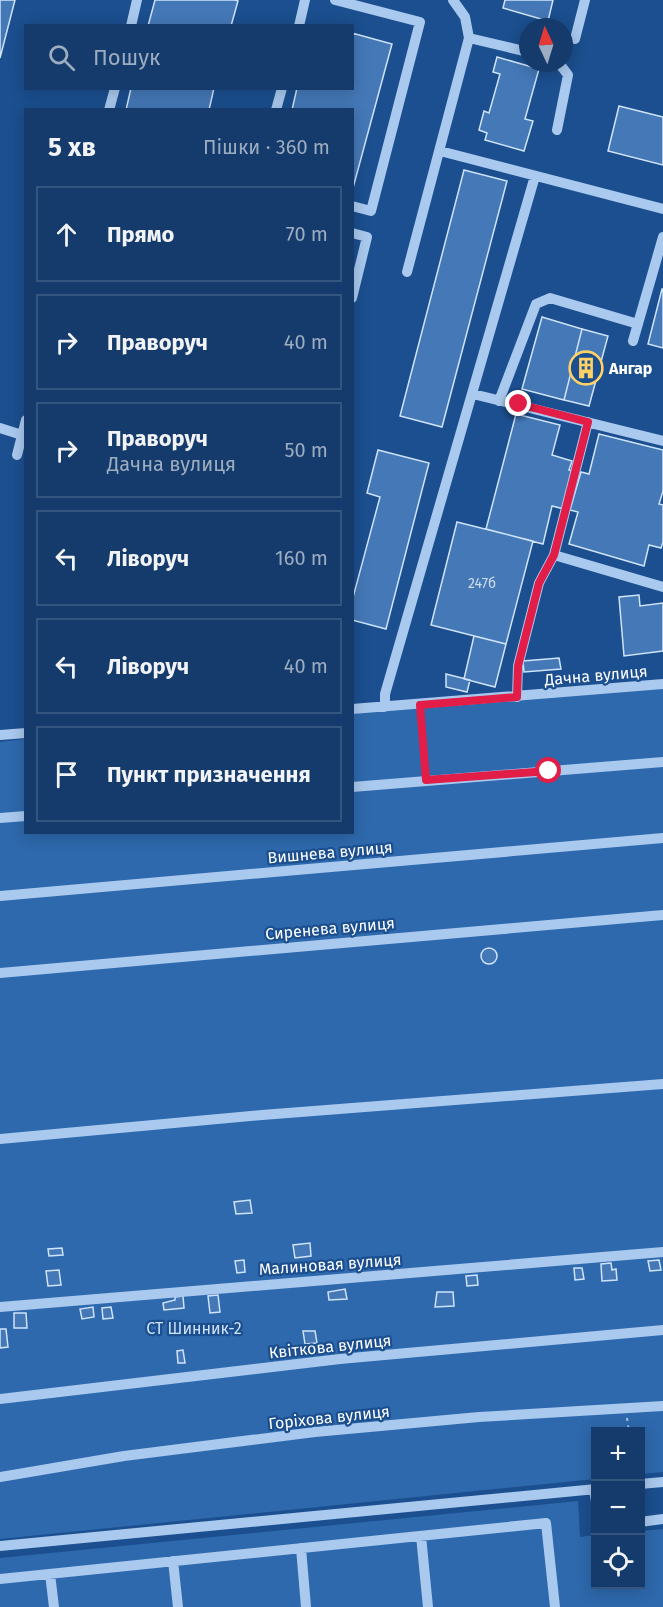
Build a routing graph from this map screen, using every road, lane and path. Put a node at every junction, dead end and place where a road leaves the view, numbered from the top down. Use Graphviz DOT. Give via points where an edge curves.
graph roads {
  1 [pos="137,0"];
  2 [pos="305,0"];
  3 [pos="335,0"];
  4 [pos="453,0"];
  5 [pos="585,0"];
  6 [pos="131,24"];
  7 [pos="299,24"];
  8 [pos="469,38"];
  9 [pos="575,39"];
  10 [pos="519,50"];
  11 [pos="566,72"];
  12 [pos="114,90"];
  13 [pos="281,90"];
  14 [pos="109,108"];
  15 [pos="277,108"];
  16 [pos="557,130"];
  17 [pos="440,151"];
  18 [pos="535,176"];
  19 [pos="354,207"];
  20 [pos="663,209"];
  21 [pos="354,234"];
  22 [pos="663,237"];
  23 [pos="407,272"];
  24 [pos="354,290"];
  25 [pos="638,324"];
  26 [pos="633,340"];
  27 [pos="473,394"];
  28 [pos="499,401"];
  29 [pos="588,422"];
  30 [pos="0,428"];
  31 [pos="24,428"];
  32 [pos="22,435"];
  33 [pos="663,441"];
  34 [pos="17,455"];
  35 [pos="554,555"];
  36 [pos="663,587"];
  37 [pos="663,684"];
  38 [pos="517,697"];
  39 [pos="420,705"];
  40 [pos="385,707"];
  41 [pos="354,709"];
  42 [pos="24,733"];
  43 [pos="0,735"];
  44 [pos="663,762"];
  45 [pos="426,780"];
  46 [pos="354,787"];
  47 [pos="24,816"];
  48 [pos="0,818"];
  49 [pos="663,838"];
  50 [pos="0,896"];
  51 [pos="663,915"];
  52 [pos="0,973"];
  53 [pos="663,1084"];
  54 [pos="0,1139"];
  55 [pos="663,1252"];
  56 [pos="0,1307"];
  57 [pos="663,1329"];
  58 [pos="0,1398"];
  59 [pos="663,1406"];
  60 [pos="0,1477"];
  61 [pos="663,1482"];
  62 [pos="645,1484"];
  63 [pos="591,1489"];
  64 [pos="663,1519"];
  65 [pos="645,1521"];
  66 [pos="421,1536"];
  67 [pos="0,1546"];
  68 [pos="301,1548"];
  69 [pos="173,1561"];
  70 [pos="50,1574"];
  71 [pos="0,1579"];
  72 [pos="54,1607"];
  73 [pos="178,1607"];
  74 [pos="306,1607"];
  75 [pos="428,1607"];
  76 [pos="555,1607"];
  1 -- 6 [label="street"];
  2 -- 7 [label="street"];
  3 -- 19 [label="street" via="420,22 371,211"];
  4 -- 8 [label="street" via="465,17"];
  5 -- 9 [label="street"];
  8 -- 10 [label="street"];
  8 -- 17 [label="street"];
  11 -- 16 [label="street"];
  12 -- 14 [label="street"];
  13 -- 15 [label="street"];
  17 -- 18 [label="street"];
  17 -- 23 [label="street"];
  18 -- 20 [label="street"];
  18 -- 27 [label="street"];
  21 -- 24 [label="street" via="368,237"];
  22 -- 25 [label="street"];
  25 -- 26 [label="street"];
  25 -- 28 [label="street" via="550,298 536,304"];
  27 -- 28 [label="street"];
  27 -- 40 [label="street" via="385,694"];
  28 -- 29 [label="street"];
  29 -- 33 [label="street"];
  29 -- 35 [label="street"];
  30 -- 32 [label="street"];
  31 -- 32 [label="street"];
  32 -- 34 [label="street"];
  35 -- 36 [label="street"];
  35 -- 38 [label="street" via="539,583 518,666"];
  37 -- 38 [label="street, Дачна вулиця"];
  38 -- 39 [label="street, Дачна вулиця"];
  39 -- 40 [label="street, Дачна вулиця"];
  39 -- 45 [label="path"];
  40 -- 41 [label="street, Дачна вулиця"];
  42 -- 43 [label="street"];
  44 -- 45 [label="street"];
  45 -- 46 [label="street"];
  47 -- 48 [label="street"];
  49 -- 50 [label="street, Вишнева вулиця"];
  51 -- 52 [label="street, Сиренева вулиця"];
  53 -- 54 [label="street"];
  55 -- 56 [label="street, Малиновая вулиця"];
  57 -- 58 [label="street, Квіткова вулиця" via="340,1359"];
  59 -- 60 [label="street, Горіхова вулиця" via="315,1432 124,1455"];
  61 -- 62 [label="street"];
  63 -- 67 [label="street"];
  64 -- 65 [label="street"];
  66 -- 68 [label="street"];
  66 -- 75 [label="street"];
  66 -- 76 [label="street" via="546,1523"];
  68 -- 69 [label="street"];
  68 -- 74 [label="street"];
  69 -- 70 [label="street"];
  69 -- 73 [label="street"];
  70 -- 71 [label="street"];
  70 -- 72 [label="street"];
}
